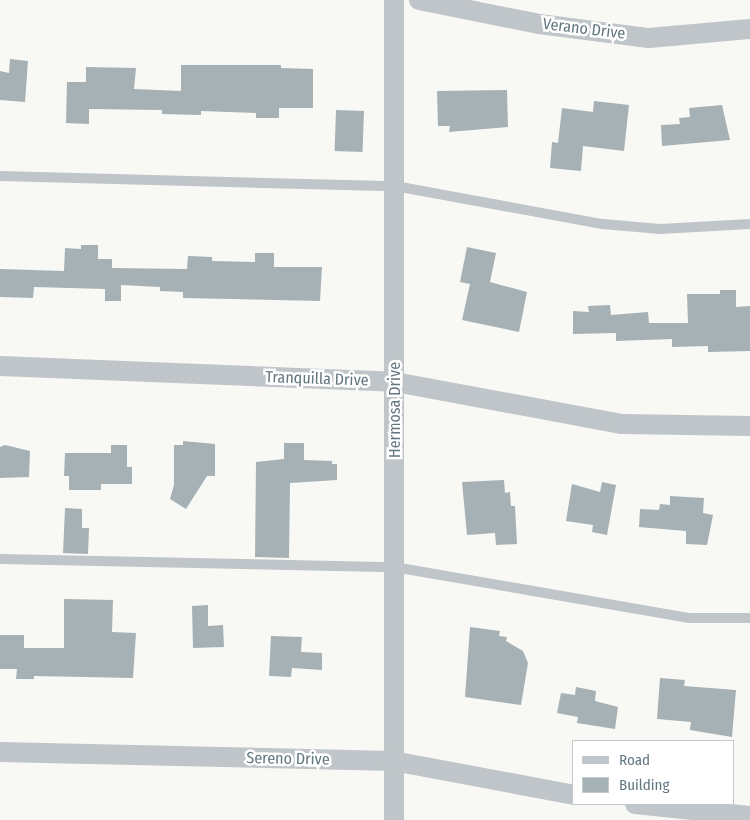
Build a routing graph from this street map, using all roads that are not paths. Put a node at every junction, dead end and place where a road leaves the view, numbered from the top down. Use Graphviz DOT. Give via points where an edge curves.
graph roads {
  1 [pos="394,0"];
  2 [pos="419,0"];
  3 [pos="750,29"];
  4 [pos="0,176"];
  5 [pos="395,186"];
  6 [pos="750,224"];
  7 [pos="0,366"];
  8 [pos="395,382"];
  9 [pos="750,426"];
  10 [pos="0,559"];
  11 [pos="394,567"];
  12 [pos="750,618"];
  13 [pos="0,752"];
  14 [pos="394,761"];
  15 [pos="572,795"];
  16 [pos="645,805"];
  17 [pos="750,816"];
  18 [pos="394,820"];
  1 -- 5 [label="street, Hermosa Drive"];
  2 -- 3 [label="street, Verano Drive" via="538,24 649,38"];
  4 -- 5 [label="lane"];
  5 -- 6 [label="lane" via="603,224 660,229"];
  5 -- 8 [label="street, Hermosa Drive"];
  7 -- 8 [label="street, Tranquilla Drive"];
  8 -- 9 [label="street, Tranquilla Drive" via="622,424"];
  8 -- 11 [label="street, Hermosa Drive"];
  10 -- 11 [label="lane"];
  11 -- 12 [label="lane" via="690,618"];
  11 -- 14 [label="street, Hermosa Drive"];
  13 -- 14 [label="street, Sereno Drive"];
  14 -- 15 [label="street, Sereno Drive"];
  14 -- 18 [label="street, Hermosa Drive"];
  16 -- 17 [label="street"];
}
